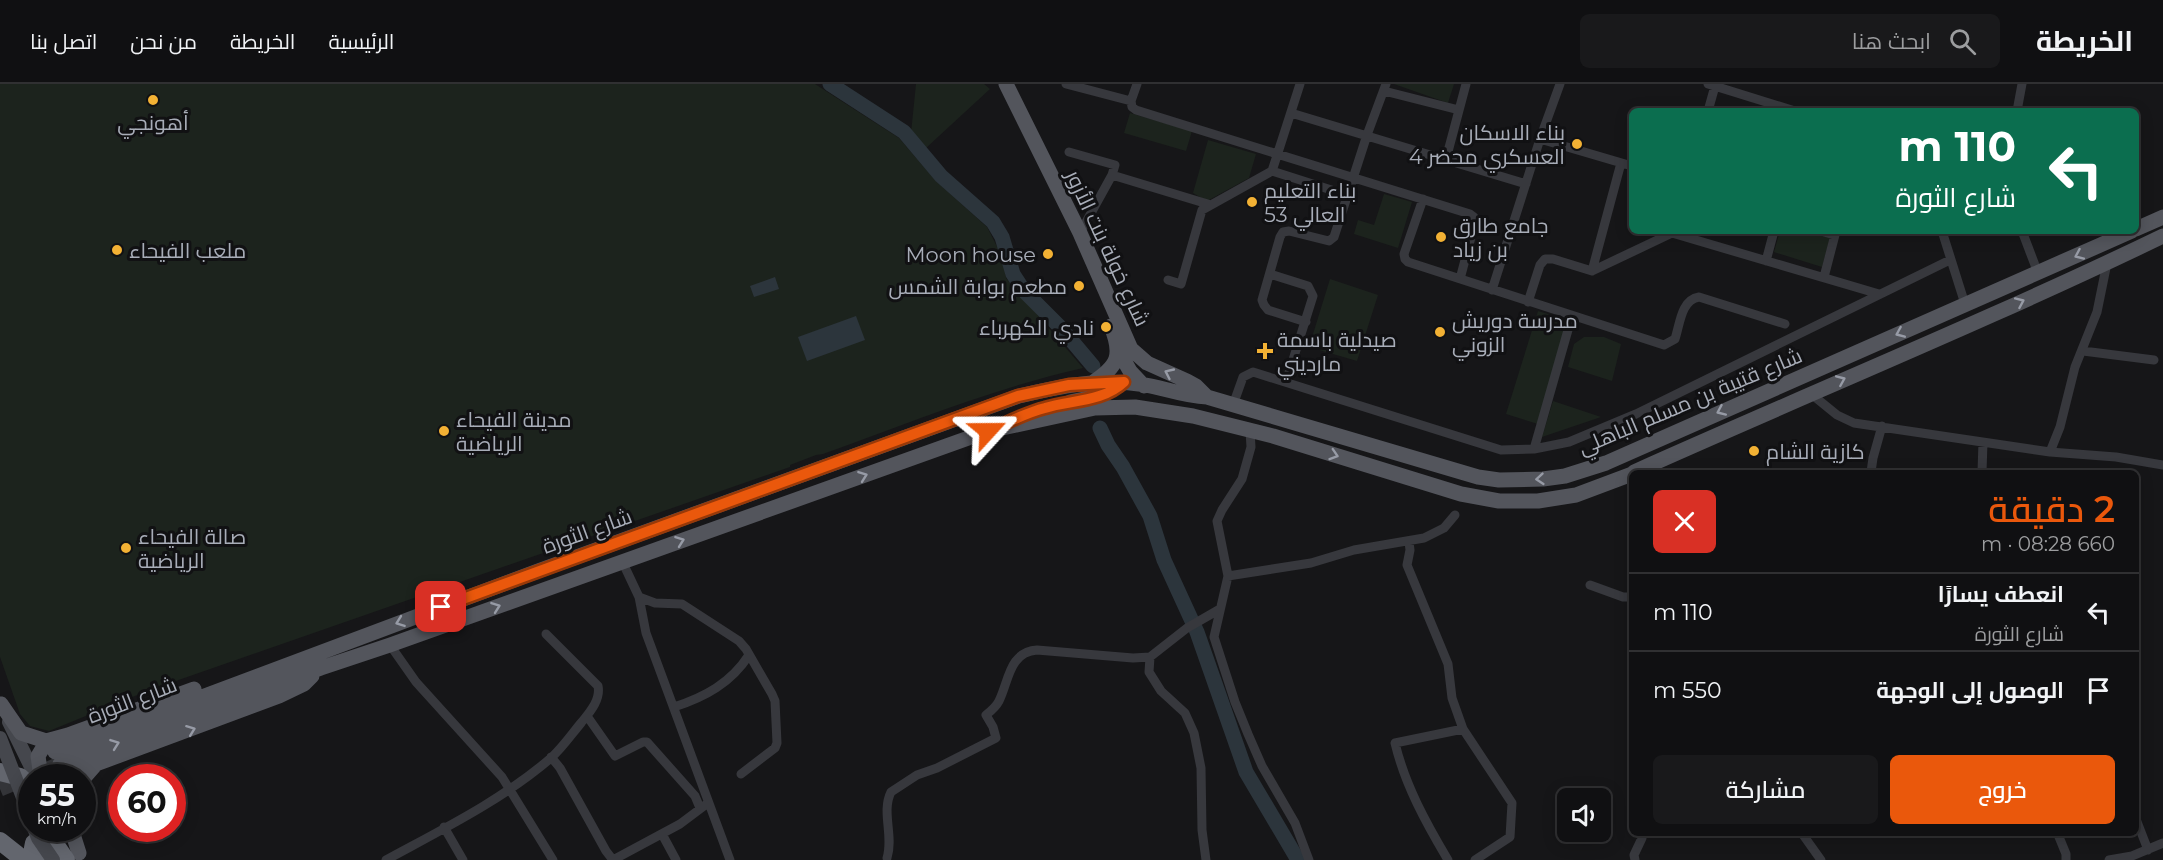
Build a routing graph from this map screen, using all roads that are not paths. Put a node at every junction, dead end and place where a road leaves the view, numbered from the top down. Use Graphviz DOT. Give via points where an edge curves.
graph roads {
  1 [pos="999,84"];
  2 [pos="1005,84"];
  3 [pos="1066,84"];
  4 [pos="1137,84"];
  5 [pos="1300,84"];
  6 [pos="1466,84"];
  7 [pos="1560,84"];
  8 [pos="2022,84"];
  9 [pos="1712,85"];
  10 [pos="1385,88"];
  11 [pos="1131,101"];
  12 [pos="1708,108"];
  13 [pos="1785,108"];
  14 [pos="2017,108"];
  15 [pos="1459,110"];
  16 [pos="1291,113"];
  17 [pos="1367,135"];
  18 [pos="1540,140"];
  19 [pos="1069,152"];
  20 [pos="1278,154"];
  21 [pos="1446,159"];
  22 [pos="1622,163"];
  23 [pos="1629,165"];
  24 [pos="1272,171"];
  25 [pos="1112,175"];
  26 [pos="1353,178"];
  27 [pos="1526,184"];
  28 [pos="1347,195"];
  29 [pos="1423,199"];
  30 [pos="1211,205"];
  31 [pos="2163,217"];
  32 [pos="2139,228"];
  33 [pos="1080,233"];
  34 [pos="1669,234"];
  35 [pos="1679,234"];
  36 [pos="1773,234"];
  37 [pos="1835,234"];
  38 [pos="1943,234"];
  39 [pos="2023,234"];
  40 [pos="2125,234"];
  41 [pos="2163,236"];
  42 [pos="1950,260"];
  43 [pos="1766,261"];
  44 [pos="2107,263"];
  45 [pos="1592,271"];
  46 [pos="2038,273"];
  47 [pos="1270,274"];
  48 [pos="1824,277"];
  49 [pos="1460,279"];
  50 [pos="1168,280"];
  51 [pos="1492,290"];
  52 [pos="1878,294"];
  53 [pos="1528,302"];
  54 [pos="1965,304"];
  55 [pos="1572,316"];
  56 [pos="1306,322"];
  57 [pos="1785,324"];
  58 [pos="1125,350"];
  59 [pos="2083,351"];
  60 [pos="2154,360"];
  61 [pos="1127,377"];
  62 [pos="1286,382"];
  63 [pos="1090,384"];
  64 [pos="1142,384"];
  65 [pos="1810,393"];
  66 [pos="1207,397"];
  67 [pos="1233,405"];
  68 [pos="1135,407"];
  69 [pos="1882,426"];
  70 [pos="1250,430"];
  71 [pos="988,431"];
  72 [pos="1983,442"];
  73 [pos="1303,445"];
  74 [pos="1534,449"];
  75 [pos="2050,452"];
  76 [pos="2163,465"];
  77 [pos="1640,470"];
  78 [pos="1871,470"];
  79 [pos="1982,470"];
  80 [pos="1629,475"];
  81 [pos="1455,516"];
  82 [pos="1409,542"];
  83 [pos="622,561"];
  84 [pos="1228,576"];
  85 [pos="1590,585"];
  86 [pos="639,597"];
  87 [pos="1629,597"];
  88 [pos="1220,609"];
  89 [pos="546,634"];
  90 [pos="390,645"];
  91 [pos="749,655"];
  92 [pos="1150,657"];
  93 [pos="321,668"];
  94 [pos="1,702"];
  95 [pos="674,706"];
  96 [pos="587,716"];
  97 [pos="1463,729"];
  98 [pos="0,738"];
  99 [pos="551,757"];
  100 [pos="58,758"];
  101 [pos="30,764"];
  102 [pos="39,764"];
  103 [pos="96,764"];
  104 [pos="0,772"];
  105 [pos="741,774"];
  106 [pos="18,776"];
  107 [pos="18,785"];
  108 [pos="511,790"];
  109 [pos="708,803"];
  110 [pos="700,808"];
  111 [pos="444,827"];
  112 [pos="2139,827"];
  113 [pos="662,834"];
  114 [pos="1641,836"];
  115 [pos="1804,836"];
  116 [pos="2059,836"];
  117 [pos="0,841"];
  118 [pos="34,842"];
  119 [pos="42,842"];
  120 [pos="54,842"];
  121 [pos="64,842"];
  122 [pos="70,842"];
  123 [pos="73,842"];
  124 [pos="2163,843"];
  125 [pos="2148,850"];
  126 [pos="75,858"];
  127 [pos="885,859"];
  128 [pos="24,860"];
  129 [pos="38,860"];
  130 [pos="53,860"];
  131 [pos="386,860"];
  132 [pos="463,860"];
  133 [pos="553,860"];
  134 [pos="676,860"];
  135 [pos="730,860"];
  136 [pos="1206,860"];
  137 [pos="1309,860"];
  138 [pos="1448,860"];
  139 [pos="1475,860"];
  140 [pos="1635,860"];
  141 [pos="1821,860"];
  142 [pos="2066,860"];
  143 [pos="2109,860"];
  1 -- 58 [label="main road, شارع خولة بنت الأزور" via="1074,240 1116,340"];
  2 -- 33 [label="main road, شارع خولة بنت الأزور"];
  3 -- 11 [label="street"];
  4 -- 11 [label="street"];
  5 -- 16 [label="street"];
  6 -- 15 [label="street"];
  7 -- 18 [label="street"];
  8 -- 14 [label="street"];
  9 -- 12 [label="street"];
  9 -- 13 [label="street"];
  10 -- 15 [label="street"];
  10 -- 17 [label="street"];
  11 -- 20 [label="street" via="1136,110"];
  15 -- 21 [label="street"];
  16 -- 17 [label="street"];
  16 -- 20 [label="street"];
  17 -- 21 [label="street"];
  17 -- 26 [label="street"];
  18 -- 22 [label="street"];
  18 -- 27 [label="street"];
  19 -- 25 [label="street" via="1115,165"];
  20 -- 24 [label="street"];
  20 -- 26 [label="street"];
  21 -- 27 [label="street"];
  22 -- 23 [label="street"];
  22 -- 45 [label="street"];
  24 -- 28 [label="street"];
  24 -- 30 [label="street"];
  25 -- 30 [label="street"];
  25 -- 33 [label="street"];
  26 -- 28 [label="street"];
  26 -- 29 [label="street"];
  27 -- 51 [label="street"];
  28 -- 47 [label="street" via="1334,237 1329,241 1283,232"];
  29 -- 49 [label="street" via="1474,217"];
  29 -- 49 [label="street" via="1405,259"];
  30 -- 50 [label="street" via="1202,210 1181,284"];
  31 -- 32 [label="main road, شارع قتيبة بن مسلم الباهلي"];
  33 -- 58 [label="main road, شارع خولة بنت الأزور"];
  34 -- 45 [label="street"];
  35 -- 43 [label="street"];
  36 -- 43 [label="street"];
  37 -- 48 [label="street"];
  38 -- 42 [label="street"];
  39 -- 46 [label="street"];
  40 -- 46 [label="main road, شارع قتيبة بن مسلم الباهلي, one-way"];
  41 -- 44 [label="main road, شارع قتيبة بن مسلم الباهلي"];
  42 -- 52 [label="street"];
  42 -- 54 [label="street"];
  43 -- 48 [label="street"];
  44 -- 59 [label="street" via="2097,312"];
  65 -- 44 [label="main road, شارع قتيبة بن مسلم الباهلي, one-way"];
  45 -- 53 [label="street" via="1545,259"];
  46 -- 54 [label="main road, شارع قتيبة بن مسلم الباهلي"];
  47 -- 56 [label="street" via="1308,286 1312,291"];
  47 -- 56 [label="street" via="1264,305 1268,310"];
  48 -- 52 [label="street"];
  49 -- 51 [label="street"];
  51 -- 53 [label="street"];
  52 -- 74 [label="street" via="1636,414 1569,442"];
  53 -- 55 [label="street"];
  54 -- 67 [label="main road, شارع قتيبة بن مسلم الباهلي, one-way" via="1606,463 1543,479 1499,480 1456,472"];
  55 -- 57 [label="street" via="1664,345 1675,339 1691,298 1699,297"];
  55 -- 74 [label="street"];
  56 -- 62 [label="street"];
  58 -- 61 [label="main road"];
  58 -- 63 [label="main road, شارع خولة بنت الأزور" via="1110,371"];
  66 -- 58 [label="main road, شارع خولة بنت الأزور, one-way" via="1196,386"];
  59 -- 60 [label="street"];
  59 -- 75 [label="street"];
  61 -- 63 [label="main road, شارع الثورة"];
  61 -- 64 [label="main road"];
  61 -- 71 [label="main road" via="1118,388 1104,395 1045,408"];
  62 -- 67 [label="street" via="1247,373"];
  62 -- 74 [label="street" via="1501,450"];
  63 -- 100 [label="main road, شارع الثورة, one-way" via="1018,396 323,651 178,694"];
  64 -- 66 [label="main road, شارع قتيبة بن مسلم الباهلي"];
  64 -- 73 [label="main road" via="1164,398 1263,428"];
  65 -- 69 [label="street" via="1854,423"];
  65 -- 77 [label="main road, شارع قتيبة بن مسلم الباهلي"];
  66 -- 67 [label="main road, شارع قتيبة بن مسلم الباهلي"];
  68 -- 70 [label="main road, شارع قتيبة بن مسلم الباهلي"];
  68 -- 71 [label="main road, شارع الثورة" via="1095,408"];
  69 -- 72 [label="street"];
  69 -- 78 [label="street"];
  70 -- 73 [label="main road, شارع قتيبة بن مسلم الباهلي"];
  70 -- 84 [label="street" via="1251,447 1242,479 1217,521"];
  83 -- 71 [label="main road, شارع الثورة, one-way"];
  72 -- 75 [label="street"];
  72 -- 79 [label="street"];
  73 -- 80 [label="main road, شارع قتيبة بن مسلم الباهلي, one-way" via="1461,494 1499,501 1557,499 1594,490"];
  75 -- 76 [label="street"];
  81 -- 82 [label="street" via="1444,528"];
  82 -- 84 [label="street"];
  82 -- 97 [label="street" via="1407,565 1448,664 1452,698"];
  83 -- 86 [label="street"];
  90 -- 83 [label="main road, شارع الثورة, one-way"];
  84 -- 88 [label="street"];
  85 -- 87 [label="street"];
  86 -- 91 [label="street" via="693,609 739,641"];
  86 -- 95 [label="street" via="646,633"];
  88 -- 92 [label="street"];
  88 -- 137 [label="street" via="1214,637 1235,702"];
  89 -- 96 [label="street" via="598,687 598,696"];
  90 -- 93 [label="main road, شارع الثورة"];
  90 -- 108 [label="street" via="416,682"];
  91 -- 95 [label="street" via="734,675 718,687"];
  91 -- 105 [label="street" via="775,701 777,743"];
  92 -- 127 [label="street" via="1037,650 1023,654 1010,670 998,703 986,716 996,738 917,775 891,792 887,804 891,842"];
  92 -- 136 [label="street" via="1149,672 1161,691 1185,712 1194,733 1201,768"];
  100 -- 93 [label="main road, شارع الثورة, one-way"];
  103 -- 93 [label="main road, one-way" via="279,696 304,684"];
  94 -- 100 [label="main road" via="21,733 38,739"];
  94 -- 101 [label="main road"];
  95 -- 109 [label="street"];
  96 -- 99 [label="street"];
  96 -- 110 [label="street" via="615,756 647,742 695,796"];
  97 -- 138 [label="street" via="1395,743 1414,796"];
  97 -- 139 [label="street" via="1512,802 1510,837"];
  98 -- 107 [label="main road, bridge"];
  99 -- 108 [label="street"];
  99 -- 113 [label="street" via="613,860"];
  100 -- 102 [label="main road" via="44,746 38,756"];
  100 -- 103 [label="main road"];
  104 -- 106 [label="highway"];
  108 -- 111 [label="street"];
  108 -- 133 [label="street"];
  109 -- 110 [label="street"];
  109 -- 135 [label="street"];
  110 -- 113 [label="street"];
  111 -- 131 [label="street"];
  111 -- 132 [label="street"];
  112 -- 125 [label="street"];
  113 -- 134 [label="street"];
  114 -- 140 [label="street"];
  115 -- 141 [label="street"];
  116 -- 142 [label="street"];
  117 -- 128 [label="highway"];
  118 -- 129 [label="highway"];
  119 -- 130 [label="main road, bridge"];
  120 -- 126 [label="highway"];
  121 -- 126 [label="highway"];
  122 -- 126 [label="main road"];
  123 -- 126 [label="main road"];
  124 -- 125 [label="street"];
  125 -- 143 [label="street"];
}
